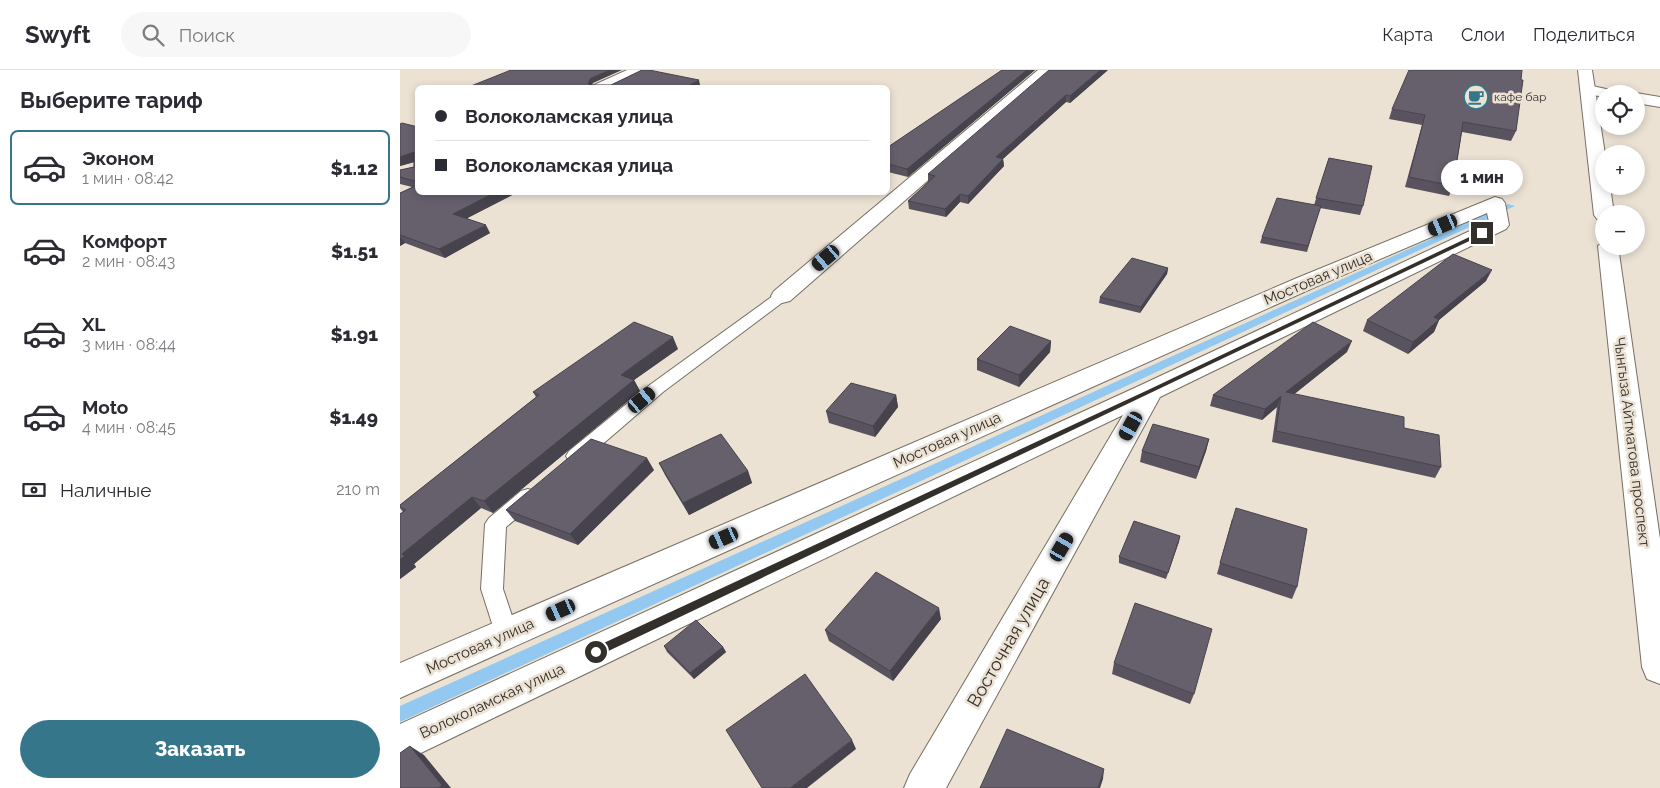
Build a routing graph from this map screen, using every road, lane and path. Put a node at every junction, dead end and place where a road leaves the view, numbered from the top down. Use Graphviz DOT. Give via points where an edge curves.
graph roads {
  1 [pos="639,70"];
  2 [pos="1047,70"];
  3 [pos="1585,70"];
  4 [pos="605,85"];
  5 [pos="1588,90"];
  6 [pos="1595,91"];
  7 [pos="1645,100"];
  8 [pos="1660,102"];
  9 [pos="1603,205"];
  10 [pos="1497,210"];
  11 [pos="1609,255"];
  12 [pos="782,296"];
  13 [pos="1150,392"];
  14 [pos="562,468"];
  15 [pos="540,486"];
  16 [pos="506,634"];
  17 [pos="1660,667"];
  18 [pos="400,681"];
  19 [pos="400,744"];
  20 [pos="924,788"];
  1 -- 4 [label="street"];
  2 -- 12 [label="street"];
  3 -- 5 [label="street"];
  5 -- 6 [label="street"];
  5 -- 9 [label="street"];
  7 -- 8 [label="street"];
  10 -- 13 [label="street, Волоколамская улица" via="1499,225"];
  10 -- 16 [label="street, Мостовая улица" via="1305,283"];
  11 -- 17 [label="street, Чынгыза Айтматова проспект"];
  12 -- 14 [label="lane" via="657,388"];
  13 -- 19 [label="street, Волоколамская улица"];
  13 -- 20 [label="street, Восточная улица"];
  15 -- 16 [label="lane" via="496,524 492,589"];
  16 -- 18 [label="street, Мостовая улица"];
}
